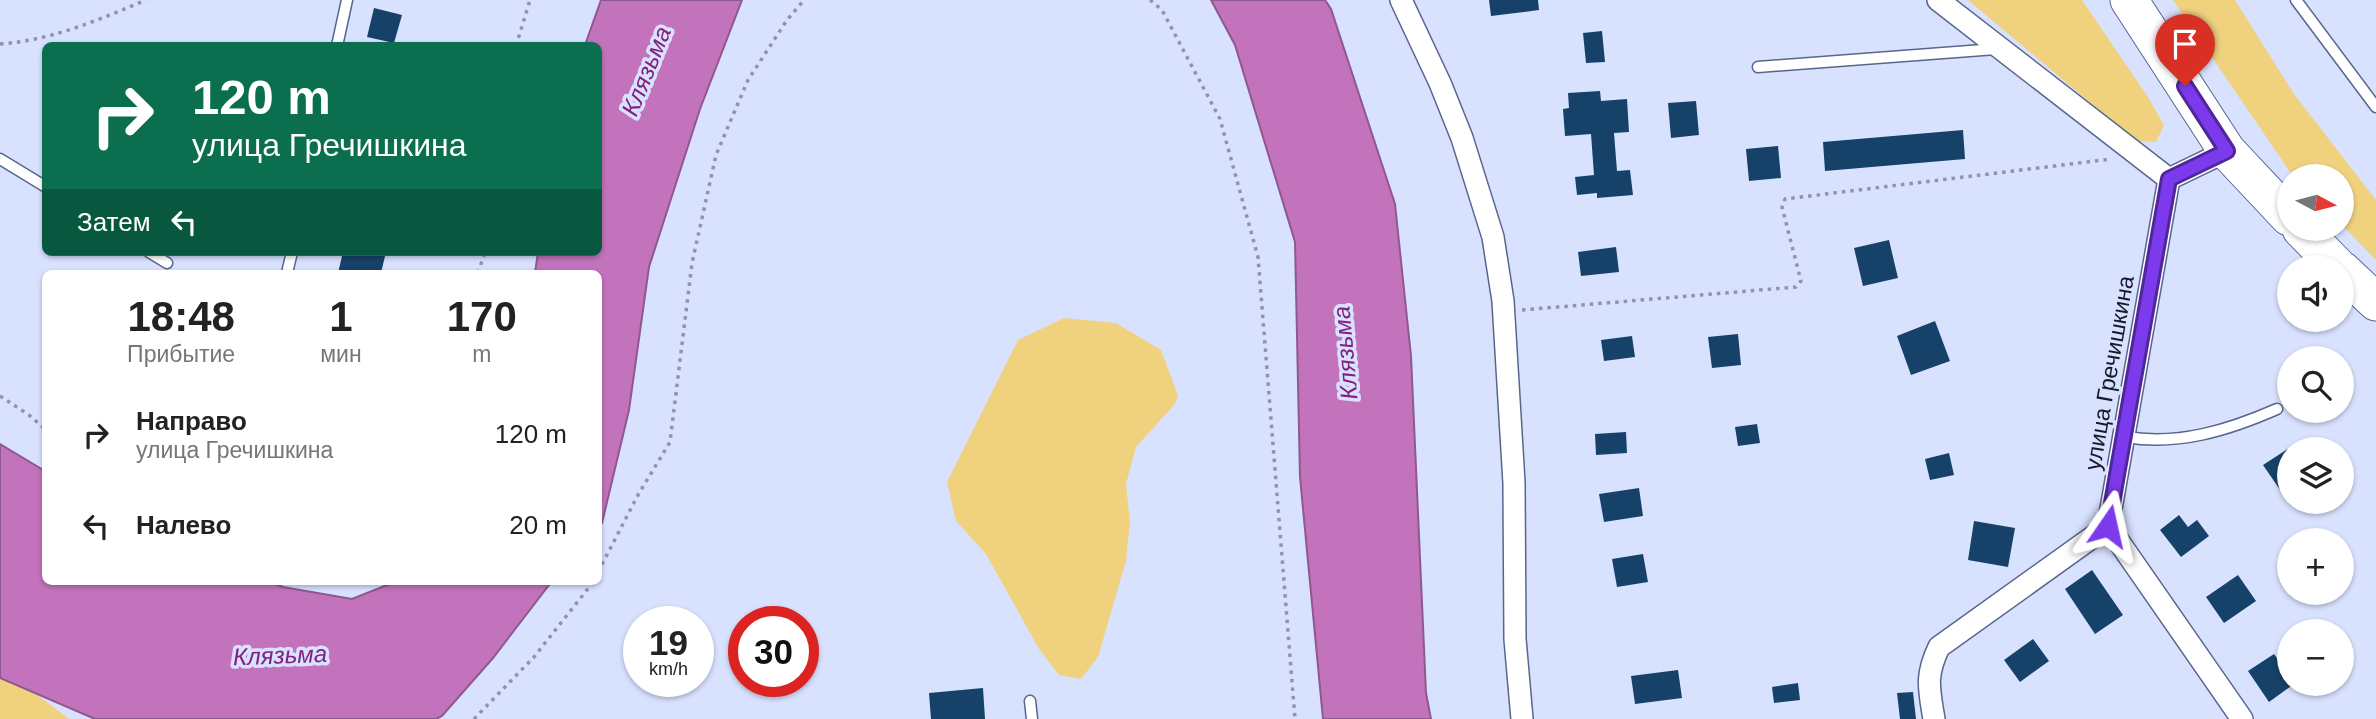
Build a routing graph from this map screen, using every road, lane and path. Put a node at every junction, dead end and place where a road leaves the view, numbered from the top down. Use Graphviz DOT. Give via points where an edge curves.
graph roads {
  1 [pos="146,0"];
  2 [pos="347,0"];
  3 [pos="530,0"];
  4 [pos="804,0"];
  5 [pos="1150,0"];
  6 [pos="1401,0"];
  7 [pos="1938,0"];
  8 [pos="2129,0"];
  9 [pos="2296,0"];
  10 [pos="338,42"];
  11 [pos="517,42"];
  12 [pos="0,44"];
  13 [pos="2000,48"];
  14 [pos="1758,67"];
  15 [pos="2376,107"];
  16 [pos="2227,151"];
  17 [pos="2137,156"];
  18 [pos="0,159"];
  19 [pos="2169,179"];
  20 [pos="42,185"];
  21 [pos="2277,204"];
  22 [pos="2314,242"];
  23 [pos="2326,255"];
  24 [pos="156,256"];
  25 [pos="167,263"];
  26 [pos="2354,282"];
  27 [pos="2376,302"];
  28 [pos="1504,312"];
  29 [pos="0,396"];
  30 [pos="2277,409"];
  31 [pos="42,426"];
  32 [pos="2126,437"];
  33 [pos="2108,526"];
  34 [pos="602,564"];
  35 [pos="591,585"];
  36 [pos="1030,701"];
  37 [pos="474,719"];
  38 [pos="1032,719"];
  39 [pos="1295,719"];
  40 [pos="1521,719"];
  41 [pos="1934,719"];
  42 [pos="2242,719"];
  1 -- 12 [label="path" via="68,32"];
  2 -- 10 [label="lane"];
  3 -- 11 [label="path"];
  4 -- 34 [label="path" via="748,80 716,155 692,263 670,442"];
  5 -- 39 [label="path" via="1162,10 1220,118 1258,257"];
  6 -- 28 [label="street" via="1440,83 1479,189 1493,237"];
  7 -- 13 [label="street"];
  8 -- 16 [label="highway"];
  9 -- 15 [label="lane"];
  13 -- 14 [label="lane"];
  13 -- 17 [label="street"];
  16 -- 19 [label="street"];
  16 -- 21 [label="highway"];
  17 -- 19 [label="street"];
  17 -- 28 [label="path" via="1785,200 1782,207 1801,281 1796,287"];
  18 -- 20 [label="lane"];
  19 -- 32 [label="street, улица Гречишкина"];
  22 -- 23 [label="highway"];
  24 -- 25 [label="lane"];
  26 -- 27 [label="highway"];
  28 -- 40 [label="street"];
  29 -- 31 [label="path"];
  30 -- 32 [label="lane" via="2202,435"];
  32 -- 33 [label="street, улица Гречишкина"];
  33 -- 41 [label="street" via="1939,647 1927,682"];
  33 -- 42 [label="street"];
  35 -- 37 [label="path" via="534,657"];
  36 -- 38 [label="lane"];
}
